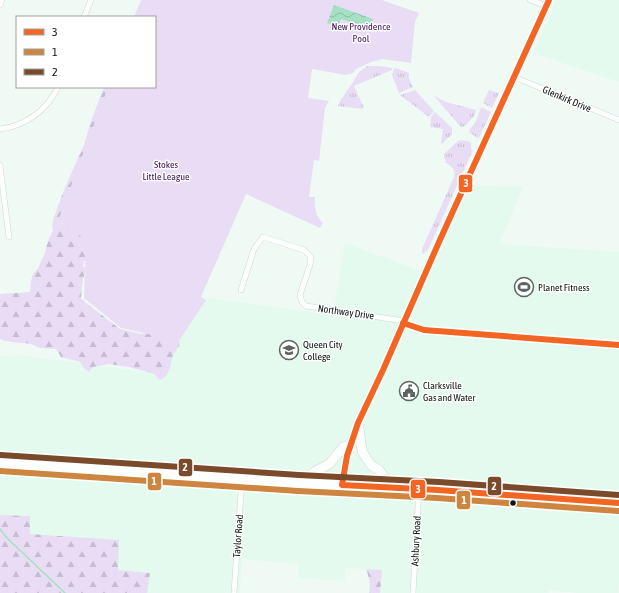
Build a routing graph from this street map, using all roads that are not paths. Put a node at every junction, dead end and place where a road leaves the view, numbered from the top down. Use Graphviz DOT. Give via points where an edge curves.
graph roads {
  1 [pos="2,0"];
  2 [pos="91,0"];
  3 [pos="530,0"];
  4 [pos="548,3"];
  5 [pos="0,5"];
  6 [pos="84,16"];
  7 [pos="514,77"];
  8 [pos="58,88"];
  9 [pos="619,120"];
  10 [pos="0,129"];
  11 [pos="0,165"];
  12 [pos="9,237"];
  13 [pos="241,290"];
  14 [pos="404,321"];
  15 [pos="358,423"];
  16 [pos="350,445"];
  17 [pos="0,463"];
  18 [pos="242,479"];
  19 [pos="299,482"];
  20 [pos="342,485"];
  21 [pos="393,488"];
  22 [pos="419,489"];
  23 [pos="619,502"];
  24 [pos="234,593"];
  25 [pos="413,593"];
  1 -- 5 [label="street"];
  2 -- 6 [label="street"];
  3 -- 4 [label="street"];
  4 -- 7 [label="street"];
  7 -- 9 [label="street, Glenkirk Drive"];
  7 -- 14 [label="street"];
  8 -- 10 [label="street" via="44,108 28,121"];
  11 -- 12 [label="street"];
  13 -- 14 [label="street, Northway Drive" via="254,249 263,238 304,250 311,257 300,295 306,306"];
  14 -- 15 [label="street"];
  15 -- 16 [label="street"];
  15 -- 21 [label="highway" via="362,451"];
  16 -- 19 [label="highway" via="343,447 329,464"];
  16 -- 20 [label="street"];
  17 -- 18 [label="highway"];
  18 -- 19 [label="highway"];
  18 -- 24 [label="street, Taylor Road"];
  19 -- 20 [label="highway"];
  20 -- 21 [label="highway"];
  21 -- 22 [label="highway"];
  22 -- 23 [label="highway"];
  22 -- 25 [label="street, Ashbury Road"];
}
